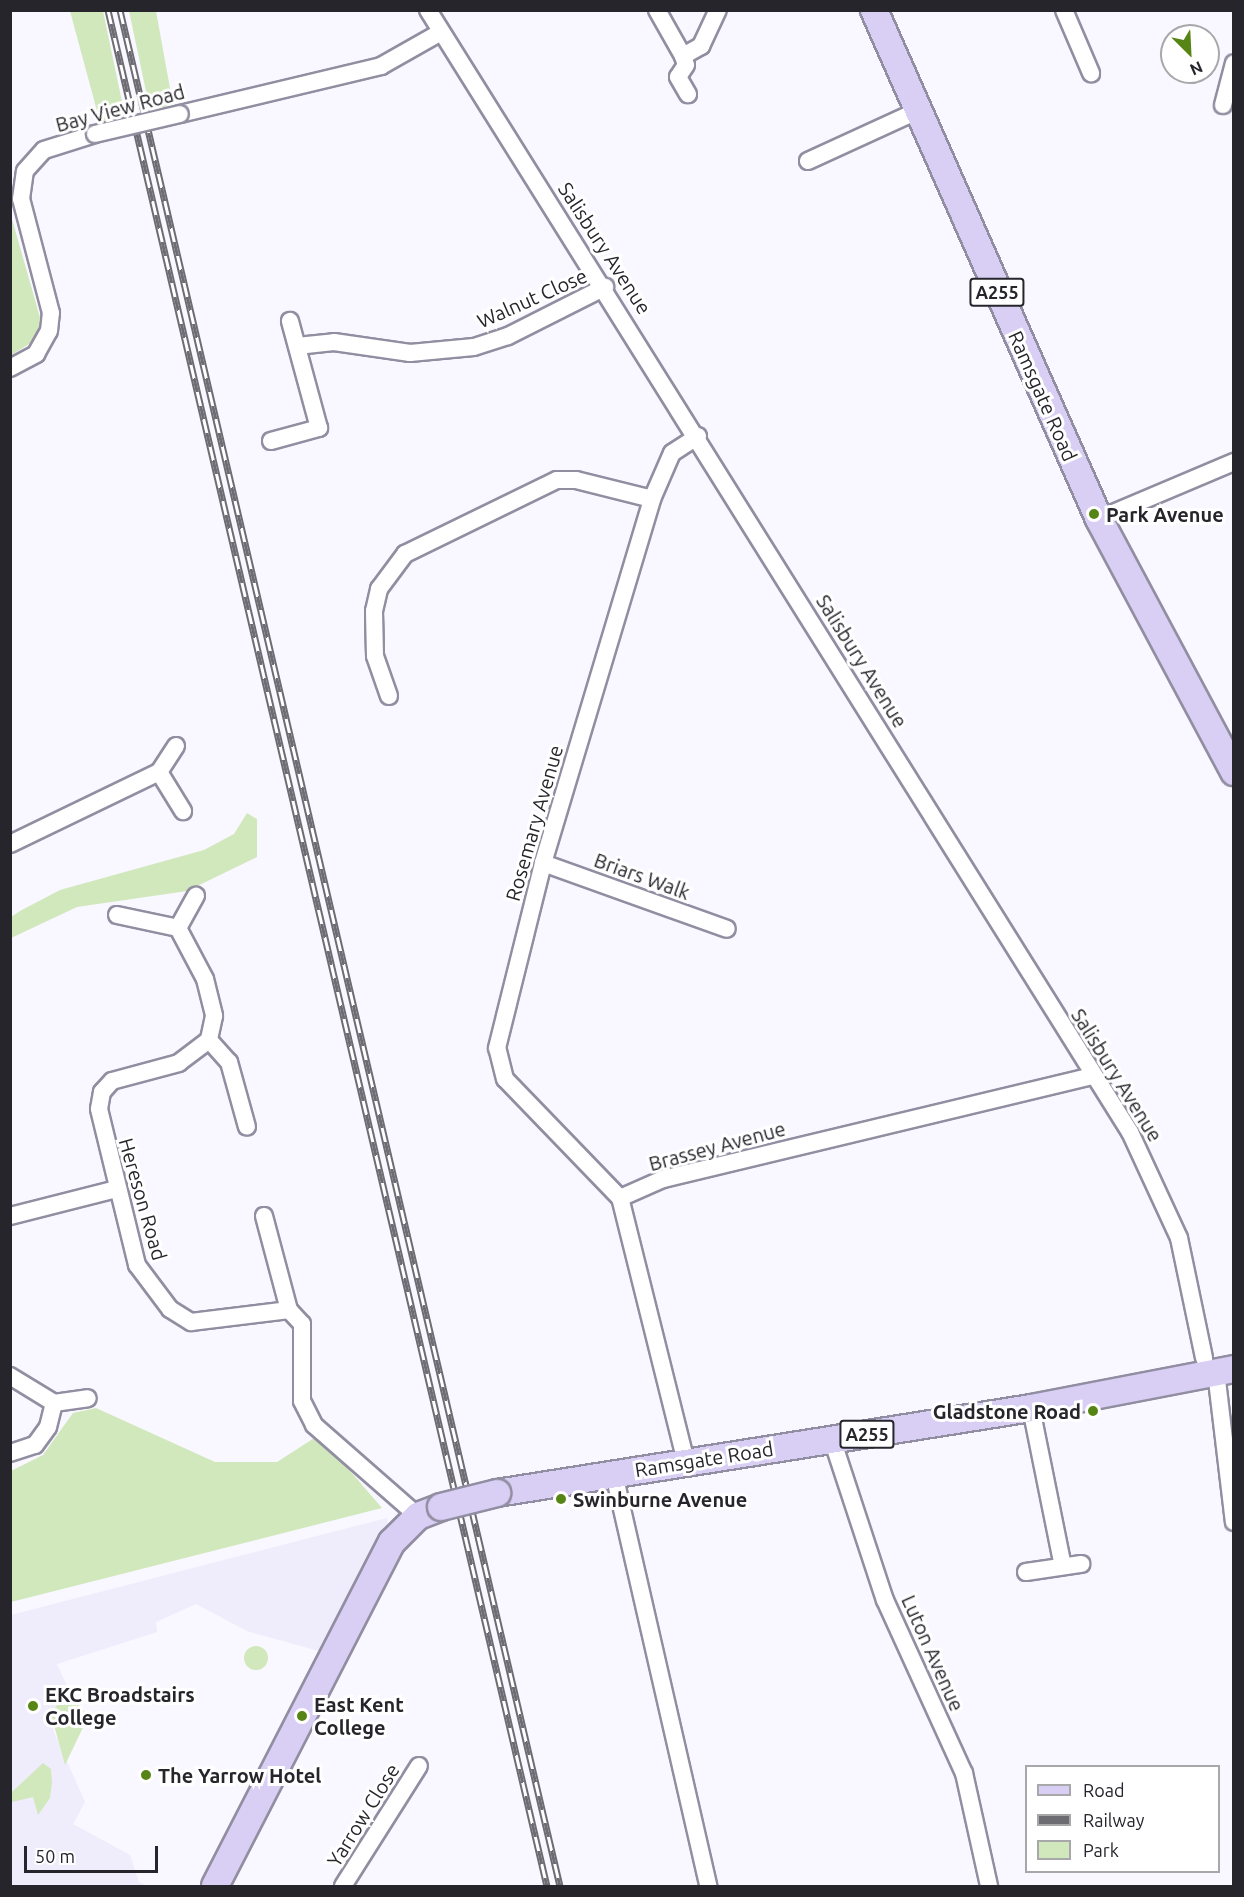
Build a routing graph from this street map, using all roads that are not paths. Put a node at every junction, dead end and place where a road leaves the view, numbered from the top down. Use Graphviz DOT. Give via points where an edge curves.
graph roads {
  1 [pos="428,10"];
  2 [pos="657,10"];
  3 [pos="718,10"];
  4 [pos="874,10"];
  5 [pos="1064,10"];
  6 [pos="441,32"];
  7 [pos="683,56"];
  8 [pos="1233,63"];
  9 [pos="1090,73"];
  10 [pos="688,94"];
  11 [pos="1223,105"];
  12 [pos="917,111"];
  13 [pos="806,161"];
  14 [pos="605,287"];
  15 [pos="290,321"];
  16 [pos="297,346"];
  17 [pos="10,368"];
  18 [pos="698,436"];
  19 [pos="271,441"];
  20 [pos="1233,462"];
  21 [pos="652,499"];
  22 [pos="1099,519"];
  23 [pos="389,696"];
  24 [pos="176,746"];
  25 [pos="159,772"];
  26 [pos="1233,772"];
  27 [pos="183,811"];
  28 [pos="10,844"];
  29 [pos="543,863"];
  30 [pos="196,896"];
  31 [pos="117,915"];
  32 [pos="178,928"];
  33 [pos="728,929"];
  34 [pos="209,1040"];
  35 [pos="1091,1076"];
  36 [pos="247,1127"];
  37 [pos="117,1189"];
  38 [pos="620,1198"];
  39 [pos="10,1216"];
  40 [pos="264,1216"];
  41 [pos="289,1310"];
  42 [pos="1218,1367"];
  43 [pos="10,1376"];
  44 [pos="87,1398"];
  45 [pos="54,1403"];
  46 [pos="1031,1408"];
  47 [pos="832,1439"];
  48 [pos="10,1453"];
  49 [pos="687,1462"];
  50 [pos="614,1474"];
  51 [pos="430,1511"];
  52 [pos="1233,1522"];
  53 [pos="1081,1563"];
  54 [pos="1063,1566"];
  55 [pos="1026,1572"];
  56 [pos="419,1766"];
  57 [pos="215,1887"];
  58 [pos="343,1887"];
  59 [pos="708,1887"];
  60 [pos="989,1887"];
  1 -- 6 [label="street, Salisbury Avenue"];
  2 -- 7 [label="street"];
  3 -- 7 [label="street" via="701,46"];
  4 -- 12 [label="main road, Ramsgate Road / A255"];
  5 -- 9 [label="street"];
  6 -- 14 [label="street, Salisbury Avenue"];
  6 -- 17 [label="street, Bay View Road, bridge" via="381,66 95,134 44,150 25,171 21,199 51,313 49,331 36,354"];
  7 -- 10 [label="street" via="686,65 678,77"];
  8 -- 11 [label="street"];
  12 -- 13 [label="street"];
  12 -- 22 [label="main road, Ramsgate Road / A255"];
  14 -- 16 [label="street, Walnut Close" via="508,336 474,347 410,353 334,342"];
  14 -- 18 [label="street, Salisbury Avenue"];
  15 -- 16 [label="street"];
  16 -- 19 [label="street" via="318,428"];
  18 -- 21 [label="street, Rosemary Avenue" via="672,453"];
  18 -- 35 [label="street, Salisbury Avenue"];
  20 -- 22 [label="street"];
  21 -- 23 [label="street" via="576,480 557,480 405,554 379,589 374,611 375,656"];
  21 -- 29 [label="street, Rosemary Avenue"];
  22 -- 26 [label="main road, Ramsgate Road / A255"];
  24 -- 25 [label="street"];
  25 -- 27 [label="street"];
  25 -- 28 [label="street"];
  29 -- 33 [label="street, Briars Walk"];
  29 -- 38 [label="street, Rosemary Avenue" via="497,1048 499,1067 505,1079"];
  30 -- 32 [label="street"];
  31 -- 32 [label="street"];
  32 -- 34 [label="street" via="205,979 214,1016"];
  34 -- 36 [label="street" via="229,1062"];
  34 -- 37 [label="street, Hereson Road" via="179,1063 112,1081 102,1092 99,1123"];
  35 -- 38 [label="street, Brassey Avenue" via="663,1179"];
  35 -- 42 [label="street, Salisbury Avenue" via="1157,1182 1179,1238"];
  37 -- 39 [label="street"];
  37 -- 41 [label="street, Hereson Road" via="137,1264 170,1309 191,1322"];
  38 -- 49 [label="street"];
  40 -- 41 [label="street"];
  41 -- 51 [label="street" via="302,1324 302,1401 314,1425"];
  42 -- 46 [label="main road, Ramsgate Road / A255"];
  42 -- 52 [label="street"];
  43 -- 45 [label="street"];
  44 -- 45 [label="street"];
  45 -- 48 [label="street" via="48,1427 34,1445"];
  46 -- 47 [label="main road, Ramsgate Road / A255"];
  46 -- 54 [label="street"];
  47 -- 49 [label="main road, Ramsgate Road / A255"];
  47 -- 60 [label="street, Luton Avenue" via="885,1600 964,1773"];
  49 -- 50 [label="main road, Ramsgate Road / A255"];
  50 -- 51 [label="main road, Ramsgate Road / A255, bridge" via="497,1493"];
  50 -- 59 [label="street"];
  51 -- 57 [label="main road" via="392,1542"];
  53 -- 54 [label="street"];
  54 -- 55 [label="street"];
  56 -- 58 [label="street, Yarrow Close"];
}
